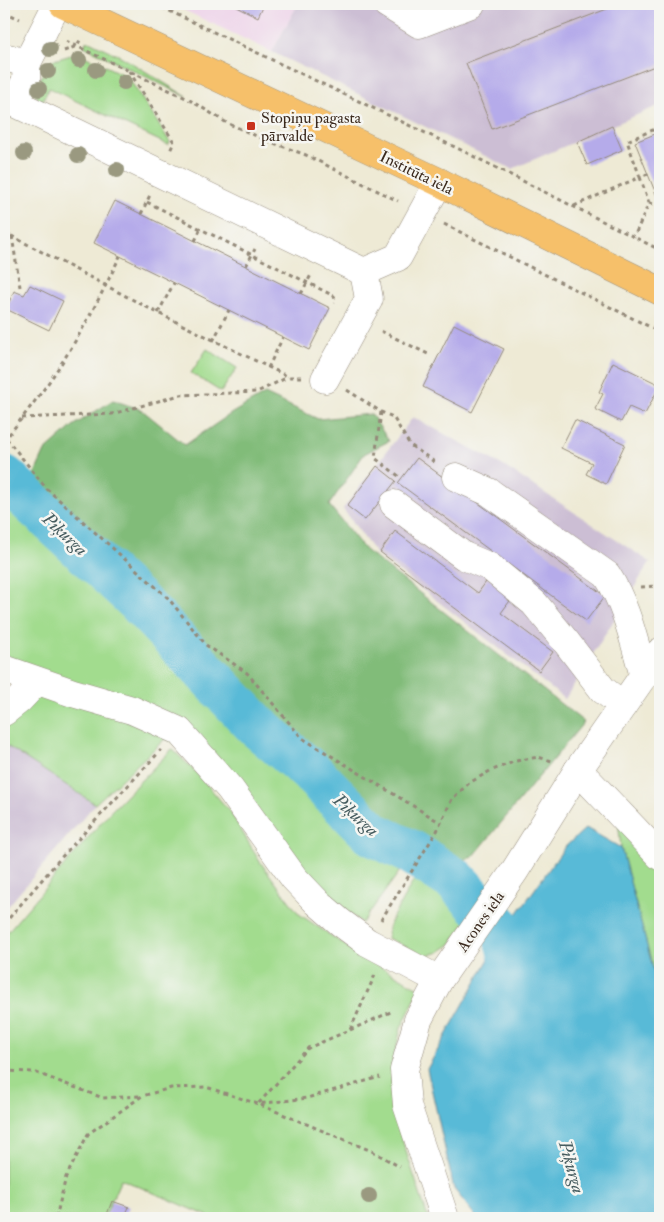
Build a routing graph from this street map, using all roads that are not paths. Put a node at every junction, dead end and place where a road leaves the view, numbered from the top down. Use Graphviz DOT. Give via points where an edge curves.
graph roads {
  1 [pos="57,4"];
  2 [pos="64,4"];
  3 [pos="386,4"];
  4 [pos="472,4"];
  5 [pos="15,60"];
  6 [pos="439,182"];
  7 [pos="364,272"];
  8 [pos="660,291"];
  9 [pos="325,379"];
  10 [pos="456,477"];
  11 [pos="394,504"];
  12 [pos="660,652"];
  13 [pos="4,669"];
  14 [pos="644,676"];
  15 [pos="37,681"];
  16 [pos="623,704"];
  17 [pos="4,712"];
  18 [pos="578,770"];
  19 [pos="660,856"];
  20 [pos="439,980"];
  21 [pos="445,1218"];
  1 -- 5 [label="street"];
  2 -- 6 [label="main road, Institūta iela"];
  3 -- 4 [label="street" via="419,24"];
  5 -- 7 [label="street" via="26,80 15,103"];
  6 -- 7 [label="street" via="398,257"];
  6 -- 8 [label="main road, Institūta iela"];
  7 -- 9 [label="street" via="369,299"];
  10 -- 14 [label="street" via="489,492 607,575 625,611"];
  11 -- 16 [label="street" via="464,556 490,567 534,602 603,690"];
  12 -- 14 [label="street, Acones iela"];
  13 -- 15 [label="street"];
  14 -- 16 [label="street, Acones iela"];
  15 -- 17 [label="street"];
  15 -- 20 [label="street" via="132,710 179,732 230,789 294,878 317,902 376,947"];
  16 -- 18 [label="street, Acones iela"];
  18 -- 19 [label="street"];
  18 -- 20 [label="street, Acones iela" via="514,872"];
  20 -- 21 [label="street, Acones iela" via="418,1020 404,1070 407,1105"];
}
